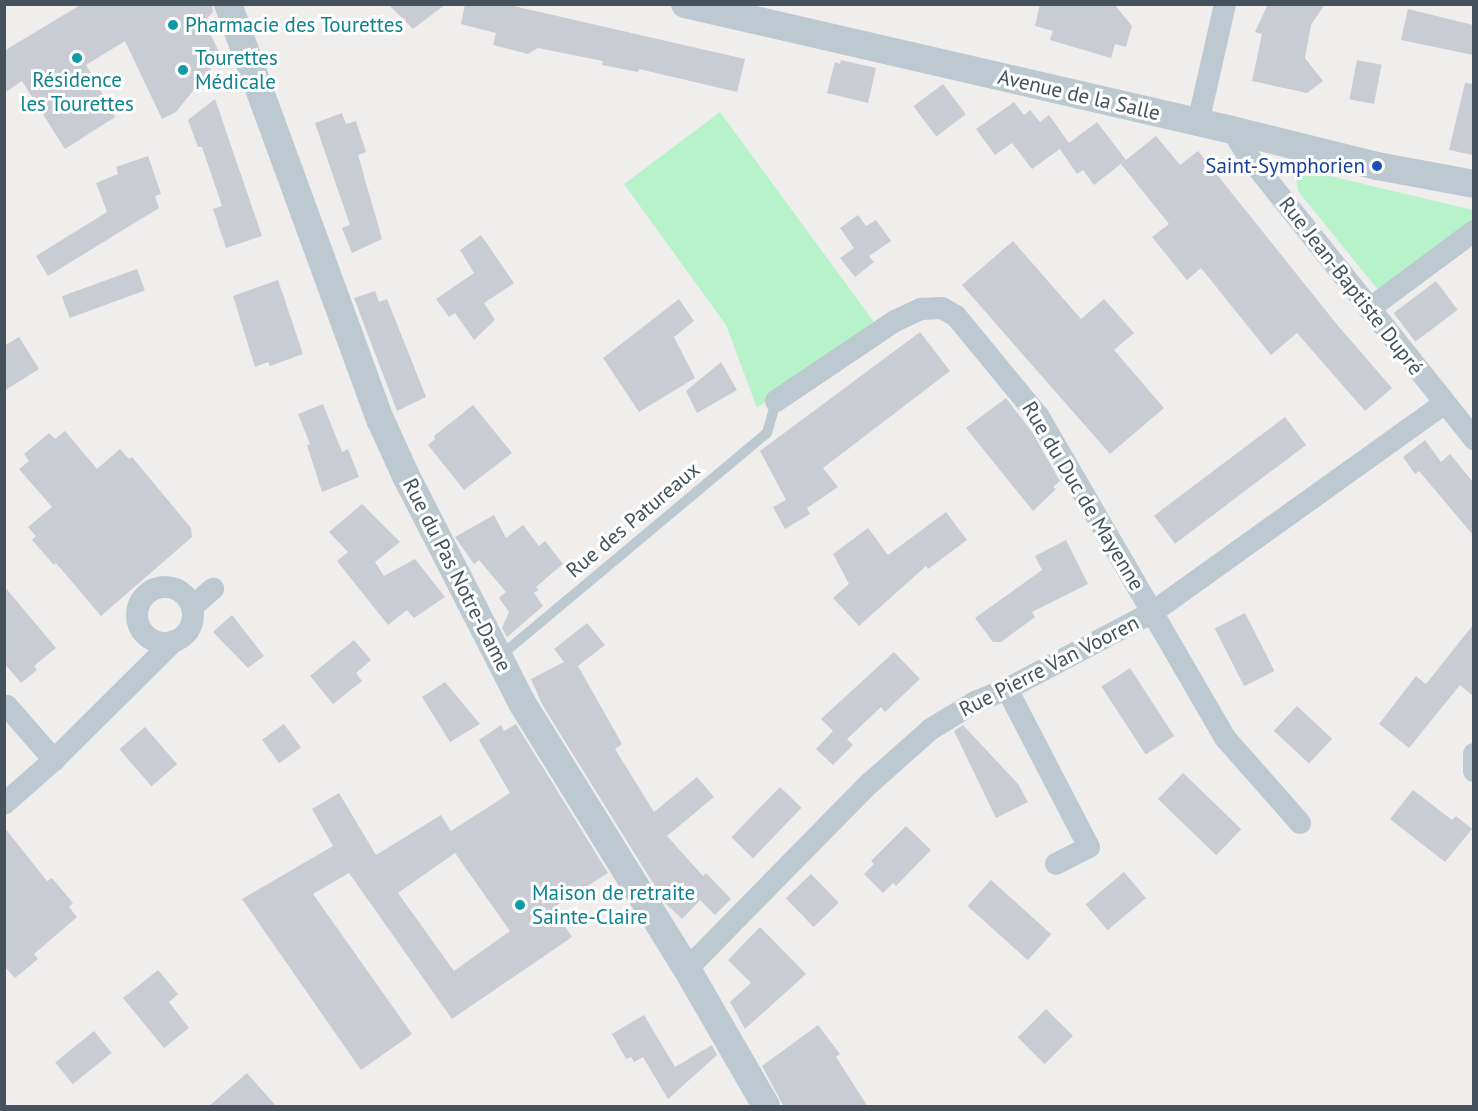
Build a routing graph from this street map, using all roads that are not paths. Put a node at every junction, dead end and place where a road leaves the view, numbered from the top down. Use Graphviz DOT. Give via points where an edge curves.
graph roads {
  1 [pos="228,4"];
  2 [pos="685,4"];
  3 [pos="1225,4"];
  4 [pos="1198,123"];
  5 [pos="1232,130"];
  6 [pos="1473,184"];
  7 [pos="1473,231"];
  8 [pos="1369,309"];
  9 [pos="777,401"];
  10 [pos="1444,404"];
  11 [pos="1473,439"];
  12 [pos="213,588"];
  13 [pos="192,606"];
  14 [pos="1153,612"];
  15 [pos="174,641"];
  16 [pos="499,657"];
  17 [pos="1006,689"];
  18 [pos="7,706"];
  19 [pos="1473,754"];
  20 [pos="54,760"];
  21 [pos="1473,771"];
  22 [pos="4,804"];
  23 [pos="1300,823"];
  24 [pos="1056,864"];
  25 [pos="687,969"];
  26 [pos="766,1107"];
  1 -- 16 [label="street, Rue du Pas Notre-Dame" via="381,421"];
  2 -- 4 [label="street, Avenue de la Salle"];
  3 -- 4 [label="street"];
  4 -- 5 [label="street, Avenue de la Salle"];
  5 -- 6 [label="street, Avenue de la Salle" via="1377,166"];
  5 -- 8 [label="street, Rue Jean-Baptiste Dupré"];
  7 -- 8 [label="street"];
  8 -- 10 [label="street, Rue Jean-Baptiste Dupré"];
  9 -- 14 [label="street, Rue du Duc de Mayenne" via="895,321 921,309 942,308 956,316 1039,417"];
  9 -- 16 [label="lane, Rue des Patureaux" via="767,433"];
  10 -- 11 [label="street, Rue Jean-Baptiste Dupré"];
  10 -- 14 [label="street, Rue Pierre Van Vooren"];
  12 -- 13 [label="street"];
  13 -- 15 [label="street" via="192,624"];
  13 -- 15 [label="street" via="181,592 163,587 141,603 141,630 156,641"];
  14 -- 17 [label="street, Rue Pierre Van Vooren"];
  14 -- 23 [label="street, Rue du Duc de Mayenne" via="1226,739"];
  15 -- 20 [label="street"];
  16 -- 25 [label="street, Rue du Pas Notre-Dame" via="522,703"];
  17 -- 24 [label="street" via="1089,847"];
  17 -- 25 [label="street, Rue Pierre Van Vooren" via="975,702 922,737 870,784"];
  18 -- 20 [label="street"];
  19 -- 21 [label="street"];
  20 -- 22 [label="street"];
  25 -- 26 [label="street, Rue du Pas Notre-Dame"];
}
